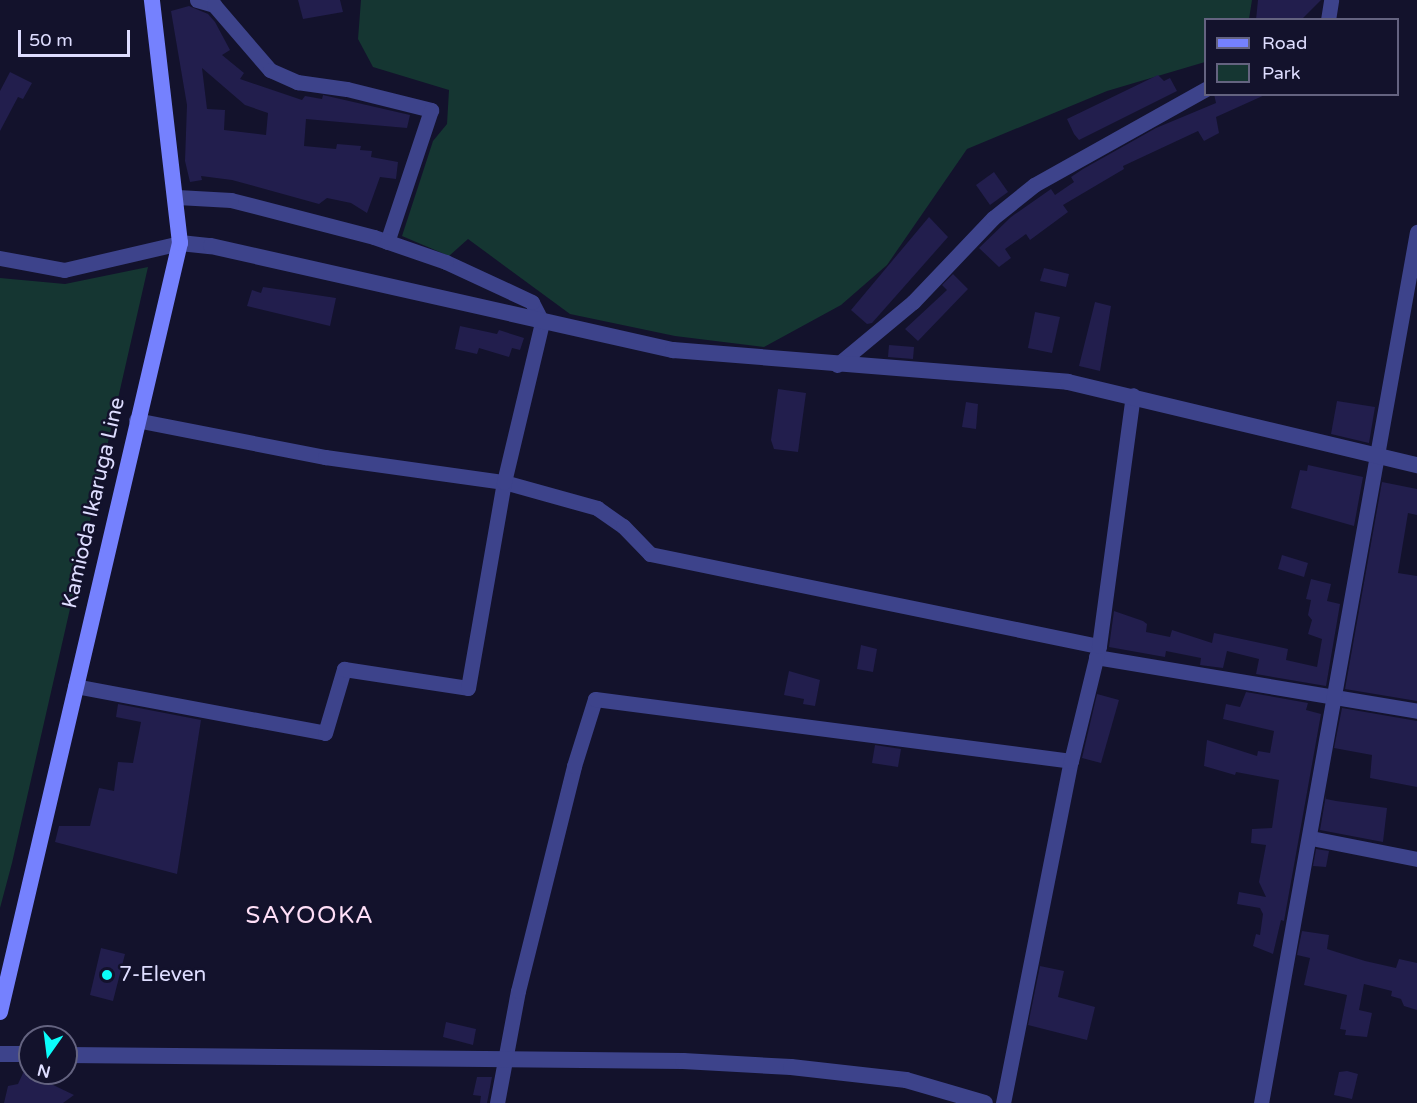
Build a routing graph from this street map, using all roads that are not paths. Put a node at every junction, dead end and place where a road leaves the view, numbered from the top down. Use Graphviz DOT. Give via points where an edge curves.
graph roads {
  1 [pos="152,0"];
  2 [pos="196,0"];
  3 [pos="1331,0"];
  4 [pos="1328,18"];
  5 [pos="1204,90"];
  6 [pos="177,197"];
  7 [pos="1417,232"];
  8 [pos="387,242"];
  9 [pos="180,243"];
  10 [pos="0,258"];
  11 [pos="542,322"];
  12 [pos="837,364"];
  13 [pos="1133,395"];
  14 [pos="136,420"];
  15 [pos="1378,457"];
  16 [pos="1417,465"];
  17 [pos="504,482"];
  18 [pos="1097,651"];
  19 [pos="75,686"];
  20 [pos="1336,698"];
  21 [pos="1417,711"];
  22 [pos="1071,761"];
  23 [pos="1311,838"];
  24 [pos="1417,859"];
  25 [pos="0,1012"];
  26 [pos="0,1054"];
  27 [pos="18,1054"];
  28 [pos="78,1055"];
  29 [pos="504,1061"];
  30 [pos="497,1103"];
  31 [pos="985,1103"];
  32 [pos="1003,1103"];
  33 [pos="1262,1103"];
  1 -- 6 [label="main road, Kamioda Ikaruga Line"];
  2 -- 8 [label="street" via="214,5 270,70 297,82 347,89 431,110"];
  3 -- 4 [label="street"];
  5 -- 12 [label="street" via="1034,184 993,218 913,302"];
  6 -- 8 [label="street" via="231,200"];
  6 -- 9 [label="main road, Kamioda Ikaruga Line"];
  7 -- 15 [label="street"];
  8 -- 11 [label="street" via="503,286 532,302"];
  9 -- 10 [label="street" via="63,270"];
  9 -- 11 [label="street" via="211,246"];
  9 -- 14 [label="main road, Kamioda Ikaruga Line"];
  11 -- 12 [label="street" via="674,350"];
  11 -- 17 [label="street"];
  12 -- 13 [label="street" via="1068,382"];
  13 -- 15 [label="street"];
  13 -- 18 [label="street"];
  14 -- 17 [label="street" via="326,457"];
  14 -- 19 [label="main road, Kamioda Ikaruga Line"];
  15 -- 16 [label="street"];
  15 -- 20 [label="street" via="1347,616"];
  17 -- 18 [label="street" via="597,507 623,526 650,554"];
  17 -- 19 [label="street" via="468,688 344,669 325,733"];
  18 -- 20 [label="street"];
  18 -- 22 [label="street"];
  19 -- 25 [label="main road, Kamioda Ikaruga Line"];
  20 -- 21 [label="street"];
  20 -- 23 [label="street"];
  22 -- 29 [label="street" via="595,699 571,778"];
  22 -- 32 [label="street"];
  23 -- 24 [label="street"];
  23 -- 33 [label="street"];
  26 -- 27 [label="street"];
  28 -- 29 [label="street"];
  29 -- 30 [label="street"];
  29 -- 31 [label="street" via="683,1060 791,1067 906,1080"];
}
